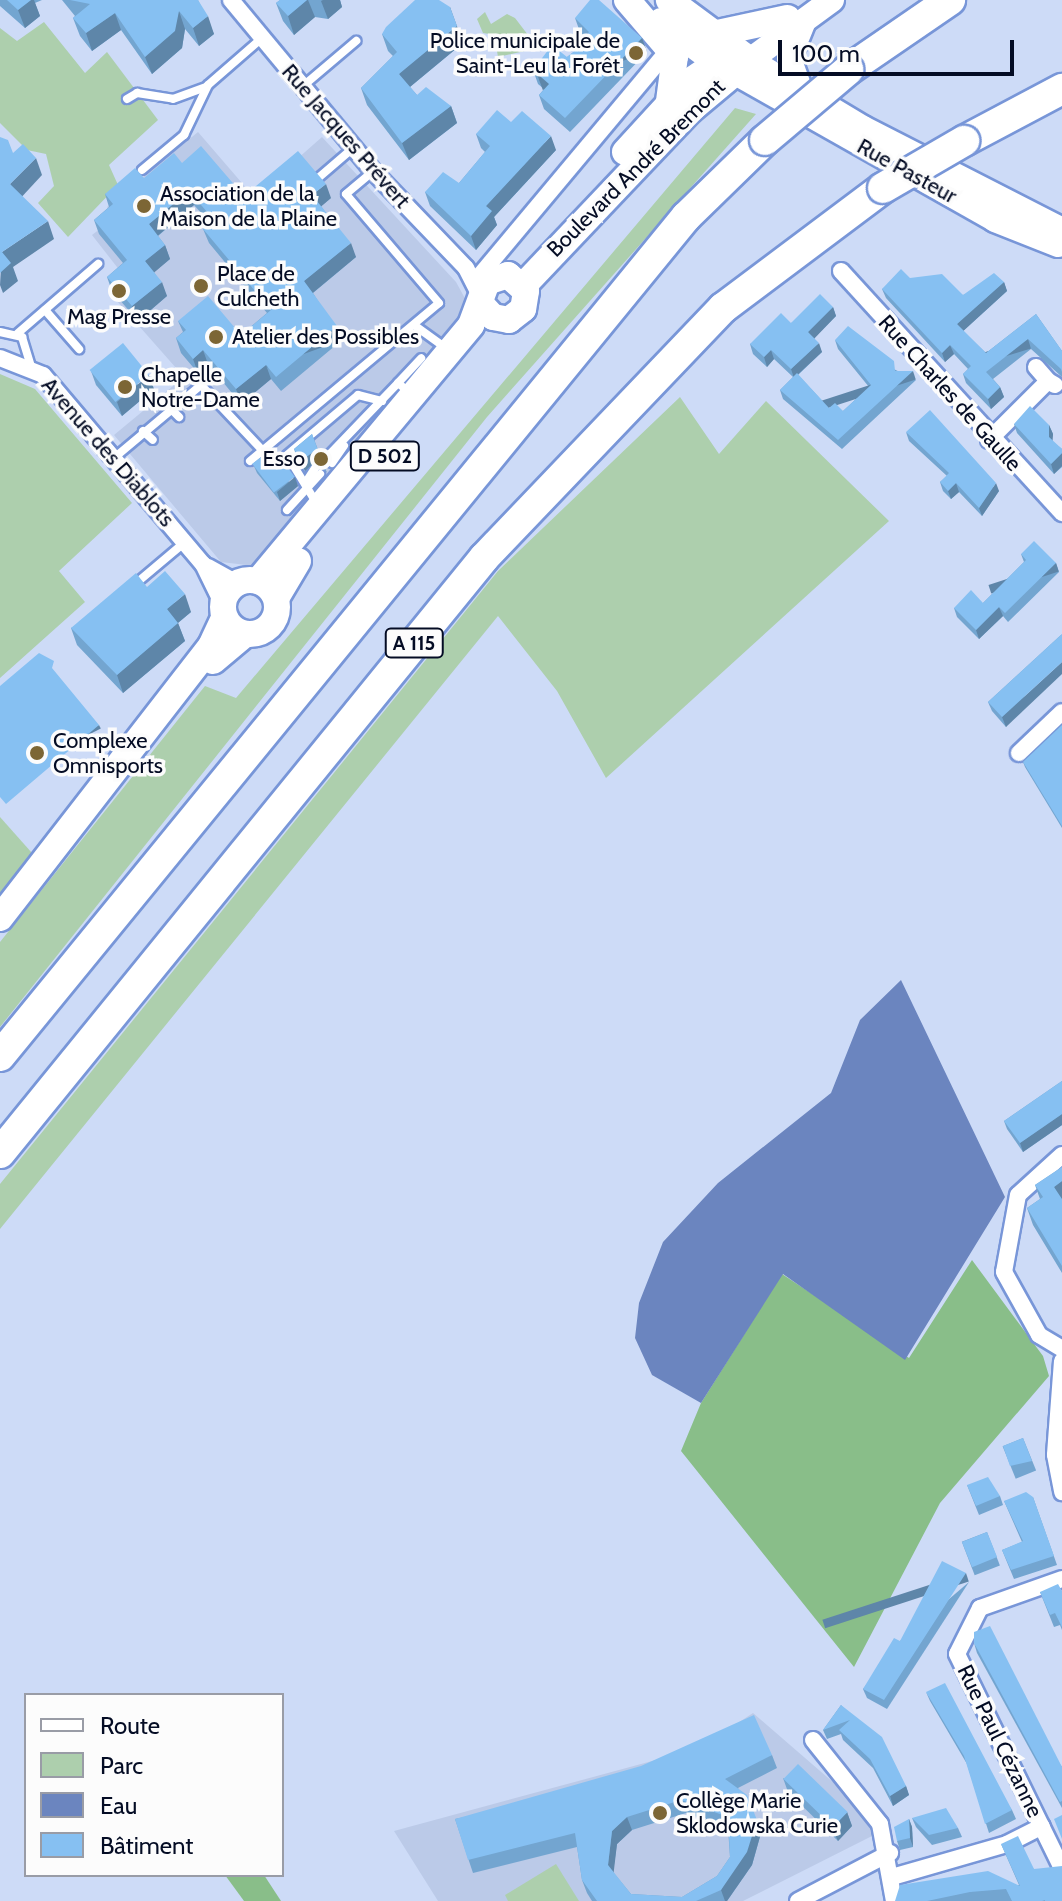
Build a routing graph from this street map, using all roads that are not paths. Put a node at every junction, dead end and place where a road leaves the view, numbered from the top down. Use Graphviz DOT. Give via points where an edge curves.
graph roads {
  1 [pos="231,0"];
  2 [pos="630,0"];
  3 [pos="669,0"];
  4 [pos="816,0"];
  5 [pos="832,0"];
  6 [pos="950,0"];
  7 [pos="796,20"];
  8 [pos="713,34"];
  9 [pos="262,38"];
  10 [pos="356,41"];
  11 [pos="671,47"];
  12 [pos="734,61"];
  13 [pos="765,81"];
  14 [pos="206,87"];
  15 [pos="303,87"];
  16 [pos="1062,89"];
  17 [pos="801,91"];
  18 [pos="127,99"];
  19 [pos="667,106"];
  20 [pos="353,148"];
  21 [pos="142,170"];
  22 [pos="373,171"];
  23 [pos="317,179"];
  24 [pos="1062,230"];
  25 [pos="1062,246"];
  26 [pos="98,264"];
  27 [pos="841,271"];
  28 [pos="492,288"];
  29 [pos="45,310"];
  30 [pos="414,325"];
  31 [pos="0,332"];
  32 [pos="18,333"];
  33 [pos="79,349"];
  34 [pos="452,349"];
  35 [pos="0,358"];
  36 [pos="421,358"];
  37 [pos="31,367"];
  38 [pos="1036,367"];
  39 [pos="406,390"];
  40 [pos="382,401"];
  41 [pos="170,408"];
  42 [pos="179,417"];
  43 [pos="143,431"];
  44 [pos="153,440"];
  45 [pos="989,440"];
  46 [pos="263,451"];
  47 [pos="114,458"];
  48 [pos="330,460"];
  49 [pos="250,461"];
  50 [pos="317,471"];
  51 [pos="312,494"];
  52 [pos="287,510"];
  53 [pos="1062,513"];
  54 [pos="185,542"];
  55 [pos="203,564"];
  56 [pos="127,590"];
  57 [pos="244,603"];
  58 [pos="1062,712"];
  59 [pos="1019,753"];
  60 [pos="0,918"];
  61 [pos="0,1056"];
  62 [pos="0,1153"];
  63 [pos="1062,1155"];
  64 [pos="1062,1349"];
  65 [pos="1062,1361"];
  66 [pos="1059,1454"];
  67 [pos="1062,1492"];
  68 [pos="1062,1579"];
  69 [pos="813,1740"];
  70 [pos="1042,1826"];
  71 [pos="890,1853"];
  72 [pos="1062,1868"];
  73 [pos="892,1877"];
  74 [pos="798,1901"];
  75 [pos="894,1901"];
  1 -- 9 [label="street, Rue Jacques Prévert"];
  2 -- 11 [label="main road"];
  2 -- 12 [label="main road"];
  3 -- 8 [label="main road"];
  4 -- 7 [label="street, Boulevard André Bremont / D 502"];
  5 -- 7 [label="street, Boulevard André Bremont / D 502"];
  6 -- 61 [label="highway, A 115, bridge" via="848,70 686,217"];
  7 -- 8 [label="main road"];
  7 -- 12 [label="street, Boulevard André Bremont / D 502"];
  7 -- 17 [label="street" via="789,58"];
  8 -- 12 [label="main road"];
  9 -- 14 [label="lane"];
  9 -- 15 [label="street, Rue Jacques Prévert"];
  10 -- 15 [label="lane"];
  11 -- 19 [label="main road" via="676,73"];
  11 -- 28 [label="street"];
  12 -- 13 [label="street"];
  12 -- 19 [label="main road, Boulevard André Bremont / D 502"];
  12 -- 28 [label="main road, Boulevard André Bremont / D 502"];
  13 -- 17 [label="street, Rue Pasteur"];
  13 -- 25 [label="street, Rue Pasteur" via="995,220"];
  14 -- 18 [label="lane" via="173,99 137,93"];
  14 -- 21 [label="lane" via="184,135"];
  15 -- 20 [label="street, Rue Jacques Prévert"];
  16 -- 62 [label="highway, A 115, bridge" via="883,188 723,308 484,558"];
  17 -- 24 [label="street, Rue Pasteur"];
  19 -- 28 [label="main road, Boulevard André Bremont / D 502"];
  20 -- 22 [label="street, Rue Jacques Prévert"];
  20 -- 23 [label="lane"];
  22 -- 28 [label="street, Rue Jacques Prévert"];
  22 -- 30 [label="lane" via="346,194 439,303"];
  26 -- 29 [label="lane"];
  27 -- 45 [label="street, Rue Charles de Gaulle"];
  28 -- 34 [label="main road, D 502"];
  28 -- 57 [label="main road, D 502" via="293,568"];
  29 -- 32 [label="lane"];
  29 -- 33 [label="lane"];
  30 -- 34 [label="lane"];
  30 -- 46 [label="lane"];
  31 -- 32 [label="lane"];
  32 -- 37 [label="lane"];
  34 -- 39 [label="main road, D 502"];
  35 -- 37 [label="street, Avenue des Diablots"];
  36 -- 39 [label="lane"];
  37 -- 47 [label="street, Avenue des Diablots"];
  38 -- 45 [label="street" via="1052,383"];
  39 -- 40 [label="lane"];
  39 -- 51 [label="main road, D 502"];
  40 -- 48 [label="lane"];
  40 -- 51 [label="lane" via="358,395 287,455"];
  41 -- 42 [label="lane"];
  41 -- 43 [label="lane"];
  41 -- 46 [label="lane" via="201,385"];
  43 -- 44 [label="lane"];
  43 -- 47 [label="lane"];
  45 -- 53 [label="street, Rue Charles de Gaulle"];
  46 -- 49 [label="lane"];
  47 -- 54 [label="street, Avenue des Diablots"];
  50 -- 51 [label="lane"];
  51 -- 52 [label="lane"];
  51 -- 57 [label="main road, D 502"];
  54 -- 55 [label="street, Avenue des Diablots"];
  54 -- 56 [label="lane"];
  55 -- 57 [label="street, Avenue des Diablots"];
  55 -- 57 [label="street, Avenue des Diablots"];
  57 -- 60 [label="main road, D 502"];
  58 -- 59 [label="street"];
  63 -- 64 [label="street" via="1026,1181 1004,1261 1010,1290 1039,1335"];
  65 -- 66 [label="street"];
  66 -- 67 [label="street"];
  68 -- 70 [label="street, Rue Paul Cézanne" via="980,1608 957,1654"];
  69 -- 71 [label="street" via="867,1800"];
  70 -- 72 [label="street, Rue Paul Cézanne"];
  70 -- 73 [label="street" via="1007,1844"];
  71 -- 73 [label="street"];
  71 -- 74 [label="street"];
  73 -- 75 [label="street"];
}
